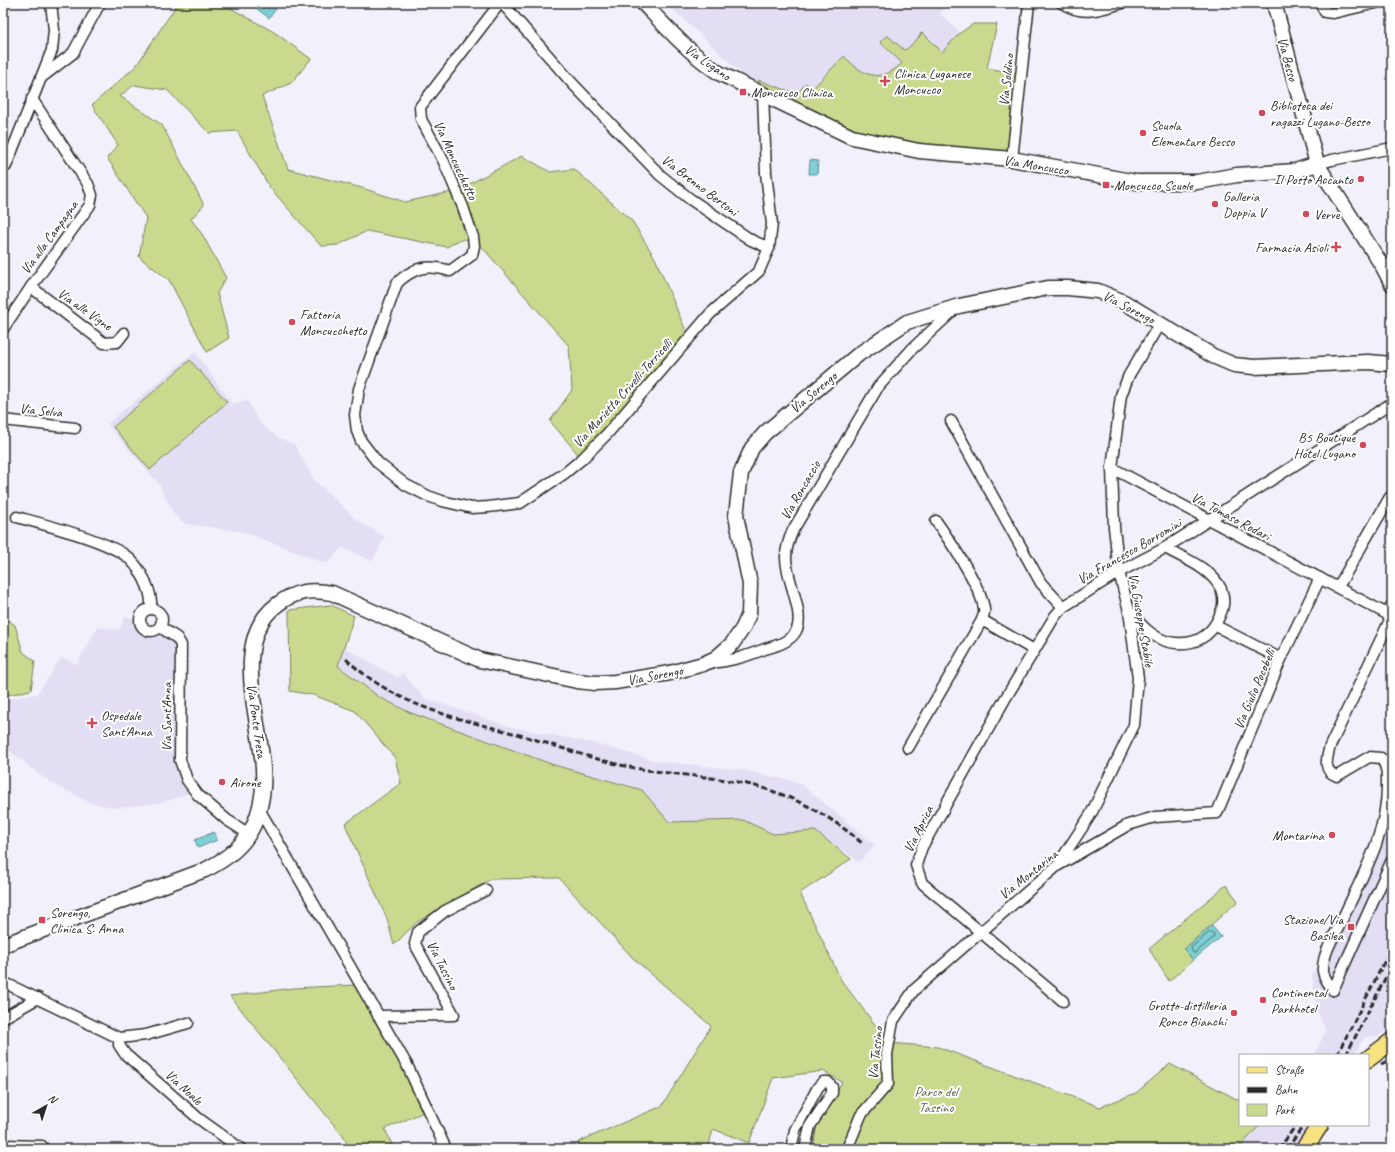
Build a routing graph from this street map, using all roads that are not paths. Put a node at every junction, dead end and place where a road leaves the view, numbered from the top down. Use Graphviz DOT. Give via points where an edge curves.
graph roads {
  1 [pos="51,3"];
  2 [pos="100,3"];
  3 [pos="501,3"];
  4 [pos="643,3"];
  5 [pos="1029,3"];
  6 [pos="1062,3"];
  7 [pos="1123,3"];
  8 [pos="1274,3"];
  9 [pos="1320,3"];
  10 [pos="1376,3"];
  11 [pos="42,77"];
  12 [pos="763,94"];
  13 [pos="32,99"];
  14 [pos="1392,148"];
  15 [pos="1012,160"];
  16 [pos="1317,164"];
  17 [pos="3,168"];
  18 [pos="769,248"];
  19 [pos="1387,264"];
  20 [pos="1392,284"];
  21 [pos="31,287"];
  22 [pos="959,306"];
  23 [pos="1160,323"];
  24 [pos="3,329"];
  25 [pos="124,333"];
  26 [pos="1392,364"];
  27 [pos="359,389"];
  28 [pos="1392,403"];
  29 [pos="3,420"];
  30 [pos="951,421"];
  31 [pos="75,428"];
  32 [pos="1112,468"];
  33 [pos="1390,497"];
  34 [pos="17,517"];
  35 [pos="1210,520"];
  36 [pos="936,521"];
  37 [pos="1165,548"];
  38 [pos="1119,572"];
  39 [pos="1320,578"];
  40 [pos="1338,587"];
  41 [pos="1063,607"];
  42 [pos="151,609"];
  43 [pos="1389,609"];
  44 [pos="1129,611"];
  45 [pos="982,620"];
  46 [pos="1216,626"];
  47 [pos="160,627"];
  48 [pos="410,628"];
  49 [pos="1034,650"];
  50 [pos="1281,659"];
  51 [pos="703,664"];
  52 [pos="908,748"];
  53 [pos="259,809"];
  54 [pos="1217,813"];
  55 [pos="249,834"];
  56 [pos="1392,860"];
  57 [pos="1058,866"];
  58 [pos="486,890"];
  59 [pos="979,933"];
  60 [pos="3,945"];
  61 [pos="3,982"];
  62 [pos="38,998"];
  63 [pos="1063,1001"];
  64 [pos="378,1016"];
  65 [pos="3,1018"];
  66 [pos="893,1021"];
  67 [pos="188,1023"];
  68 [pos="119,1038"];
  69 [pos="1392,1041"];
  70 [pos="1369,1058"];
  71 [pos="1319,1126"];
  72 [pos="3,1145"];
  73 [pos="44,1149"];
  74 [pos="242,1149"];
  75 [pos="446,1149"];
  76 [pos="791,1149"];
  77 [pos="805,1149"];
  78 [pos="848,1149"];
  79 [pos="1304,1149"];
  1 -- 11 [label="street" via="54,30 52,50"];
  2 -- 11 [label="street" via="74,52"];
  3 -- 18 [label="street, Via Brenno Bertoni" via="572,83 660,175 690,199 751,240"];
  3 -- 27 [label="street, Via Moncucchetto" via="420,107 421,119 444,162 463,207 473,237 472,255 450,271 423,267 408,273 397,283"];
  4 -- 12 [label="main road, Via Lugano" via="698,59 719,73"];
  5 -- 15 [label="street, Via Soldino"];
  6 -- 7 [label="street" via="1071,9 1086,12"];
  8 -- 16 [label="main road, Via Besso"];
  9 -- 10 [label="street" via="1325,12 1333,13"];
  11 -- 13 [label="street"];
  12 -- 15 [label="main road, Via Moncucco" via="852,136 919,151"];
  12 -- 18 [label="street" via="766,173 772,224"];
  13 -- 17 [label="street"];
  13 -- 21 [label="street, Via alla Campagna" via="88,184 92,195 90,205"];
  14 -- 16 [label="street"];
  15 -- 16 [label="main road, Via Moncucco" via="1143,182 1197,182 1236,175 1295,171"];
  16 -- 19 [label="main road, Via Besso"];
  18 -- 27 [label="street, Via Marietta Crivelli-Torricelli" via="760,271 710,314 607,434 565,473 520,503 472,508 442,501 406,485 378,463 361,441 355,415"];
  19 -- 20 [label="main road, Via Besso"];
  21 -- 24 [label="street, Via alla Campagna"];
  21 -- 25 [label="street, Via alle Vigne" via="104,342 117,342"];
  22 -- 23 [label="main road, Via Sorengo" via="1048,288 1068,288 1098,292 1124,302"];
  22 -- 51 [label="street, Via Roncaccio" via="912,349 878,388 792,530 785,558 798,617 797,630 791,638 780,644 740,658"];
  22 -- 51 [label="main road, Via Sorengo" via="907,322 859,354 764,432 752,448 741,473 736,516 750,584 748,614 741,632 732,644 716,658"];
  23 -- 26 [label="main road, Via Sorengo" via="1213,356 1234,365 1254,367 1368,362"];
  23 -- 32 [label="street, Via Giuseppe Stabile" via="1120,395"];
  28 -- 35 [label="street, Via Francesco Borromini"];
  29 -- 31 [label="street, Via Selva"];
  30 -- 41 [label="street" via="1041,583"];
  32 -- 35 [label="street, Via Tomaso Rodari"];
  32 -- 38 [label="street, Via Giuseppe Stabile"];
  33 -- 40 [label="street"];
  34 -- 42 [label="street" via="84,538 126,556 150,592"];
  35 -- 37 [label="street, Via Francesco Borromini"];
  35 -- 39 [label="street, Via Tomaso Rodari"];
  36 -- 45 [label="street" via="954,547 982,600"];
  37 -- 38 [label="street, Via Francesco Borromini"];
  37 -- 46 [label="street" via="1210,574 1221,589 1224,607"];
  38 -- 41 [label="street, Via Francesco Borromini"];
  38 -- 44 [label="street, Via Giuseppe Stabile"];
  39 -- 40 [label="street, Via Tomaso Rodari"];
  39 -- 50 [label="street, Via Giulio Pocobelli"];
  40 -- 43 [label="street, Via Tomaso Rodari"];
  41 -- 49 [label="street, Via Aprica"];
  42 -- 47 [label="street" via="160,613"];
  42 -- 47 [label="street" via="140,615 141,626 150,632"];
  43 -- 56 [label="street, Via Tomaso Rodari" via="1390,620 1330,746 1326,768 1337,776 1369,757 1381,758 1387,770 1384,817 1375,849 1327,950 1323,970 1333,990"];
  44 -- 46 [label="street" via="1146,630 1168,642 1184,643 1199,639 1209,634"];
  44 -- 57 [label="street, Via Giuseppe Stabile" via="1138,678 1134,725 1091,814"];
  45 -- 49 [label="street"];
  45 -- 52 [label="street"];
  46 -- 50 [label="street"];
  47 -- 55 [label="street, Via Sant'Anna" via="177,638 180,645 180,760 187,780 212,808"];
  48 -- 51 [label="main road, Via Sorengo" via="480,660 577,681 615,682 670,673"];
  48 -- 53 [label="main road, Via Ponte Tresa" via="348,599 318,590 288,596 265,616 258,630 251,659 264,776"];
  49 -- 59 [label="street, Via Aprica" via="926,841 916,865 922,884"];
  50 -- 54 [label="street, Via Giulio Pocobelli"];
  53 -- 55 [label="main road, Via Ponte Tresa"];
  53 -- 64 [label="street"];
  54 -- 57 [label="street, Via Montarina" via="1155,817 1128,825"];
  55 -- 60 [label="main road, Via Ponte Tresa" via="235,852 205,870"];
  57 -- 59 [label="street, Via Montarina"];
  58 -- 64 [label="street, Via Tassino" via="445,911 418,932 415,944 454,1015"];
  59 -- 63 [label="street, Via Aprica"];
  59 -- 66 [label="street, Via Montarina" via="914,990"];
  61 -- 62 [label="street"];
  62 -- 65 [label="street"];
  62 -- 68 [label="street"];
  64 -- 75 [label="street" via="407,1065"];
  66 -- 78 [label="street, Via Tassino" via="887,1054 888,1084 861,1115"];
  67 -- 68 [label="street" via="146,1035"];
  68 -- 74 [label="street, Via Noale" via="119,1045 125,1054 198,1118"];
  69 -- 70 [label="main road"];
  71 -- 79 [label="main road"];
  72 -- 73 [label="street" via="42,1146"];
  76 -- 77 [label="street" via="795,1130 818,1087 823,1082 828,1082 832,1087 832,1093 810,1126"];
}
